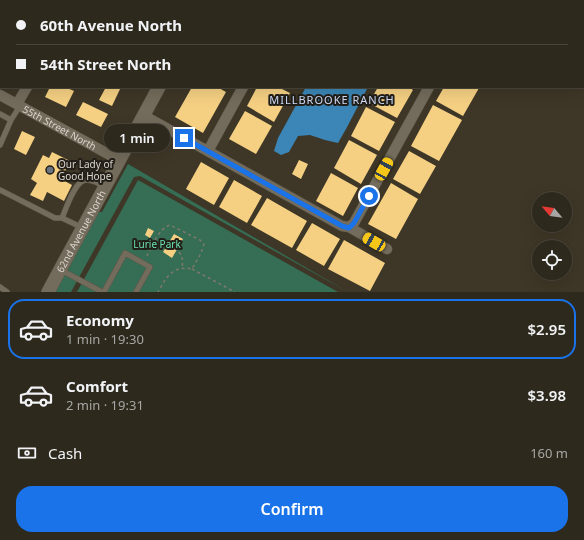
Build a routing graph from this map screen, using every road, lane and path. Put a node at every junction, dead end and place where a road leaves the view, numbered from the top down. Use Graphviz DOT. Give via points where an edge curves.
graph roads {
  1 [pos="26,88"];
  2 [pos="158,88"];
  3 [pos="242,88"];
  4 [pos="428,88"];
  5 [pos="0,95"];
  6 [pos="18,105"];
  7 [pos="0,114"];
  8 [pos="144,115"];
  9 [pos="11,120"];
  10 [pos="0,145"];
  11 [pos="208,151"];
  12 [pos="119,160"];
  13 [pos="105,186"];
  14 [pos="0,190"];
  15 [pos="62,218"];
  16 [pos="82,228"];
  17 [pos="349,228"];
  18 [pos="387,249"];
  19 [pos="179,252"];
  20 [pos="143,263"];
  21 [pos="182,268"];
  22 [pos="60,269"];
  23 [pos="192,269"];
  24 [pos="0,288"];
  25 [pos="7,292"];
  26 [pos="48,292"];
  27 [pos="103,292"];
  28 [pos="136,292"];
  29 [pos="158,292"];
  30 [pos="235,292"];
  1 -- 6 [label="street"];
  2 -- 8 [label="street, 62nd Avenue North"];
  3 -- 11 [label="street"];
  4 -- 17 [label="street"];
  5 -- 6 [label="street, 55th Street North"];
  6 -- 9 [label="lane"];
  6 -- 12 [label="street, 55th Street North"];
  7 -- 9 [label="lane"];
  8 -- 11 [label="street"];
  8 -- 12 [label="street, 62nd Avenue North"];
  9 -- 10 [label="lane"];
  11 -- 17 [label="street"];
  12 -- 13 [label="street, 62nd Avenue North"];
  13 -- 15 [label="lane" via="87,179 81,181 75,188"];
  13 -- 16 [label="street, 62nd Avenue North"];
  14 -- 15 [label="lane" via="55,218"];
  15 -- 16 [label="lane"];
  16 -- 22 [label="street, 62nd Avenue North"];
  17 -- 18 [label="street"];
  19 -- 21 [label="path" via="183,262"];
  20 -- 23 [label="path" via="161,231 170,225 204,244"];
  20 -- 27 [label="lane" via="125,253"];
  20 -- 28 [label="lane" via="150,267"];
  21 -- 23 [label="path"];
  21 -- 29 [label="path" via="171,272"];
  22 -- 26 [label="street, 62nd Avenue North"];
  22 -- 27 [label="lane"];
  23 -- 30 [label="path"];
  24 -- 25 [label="lane"];
}
